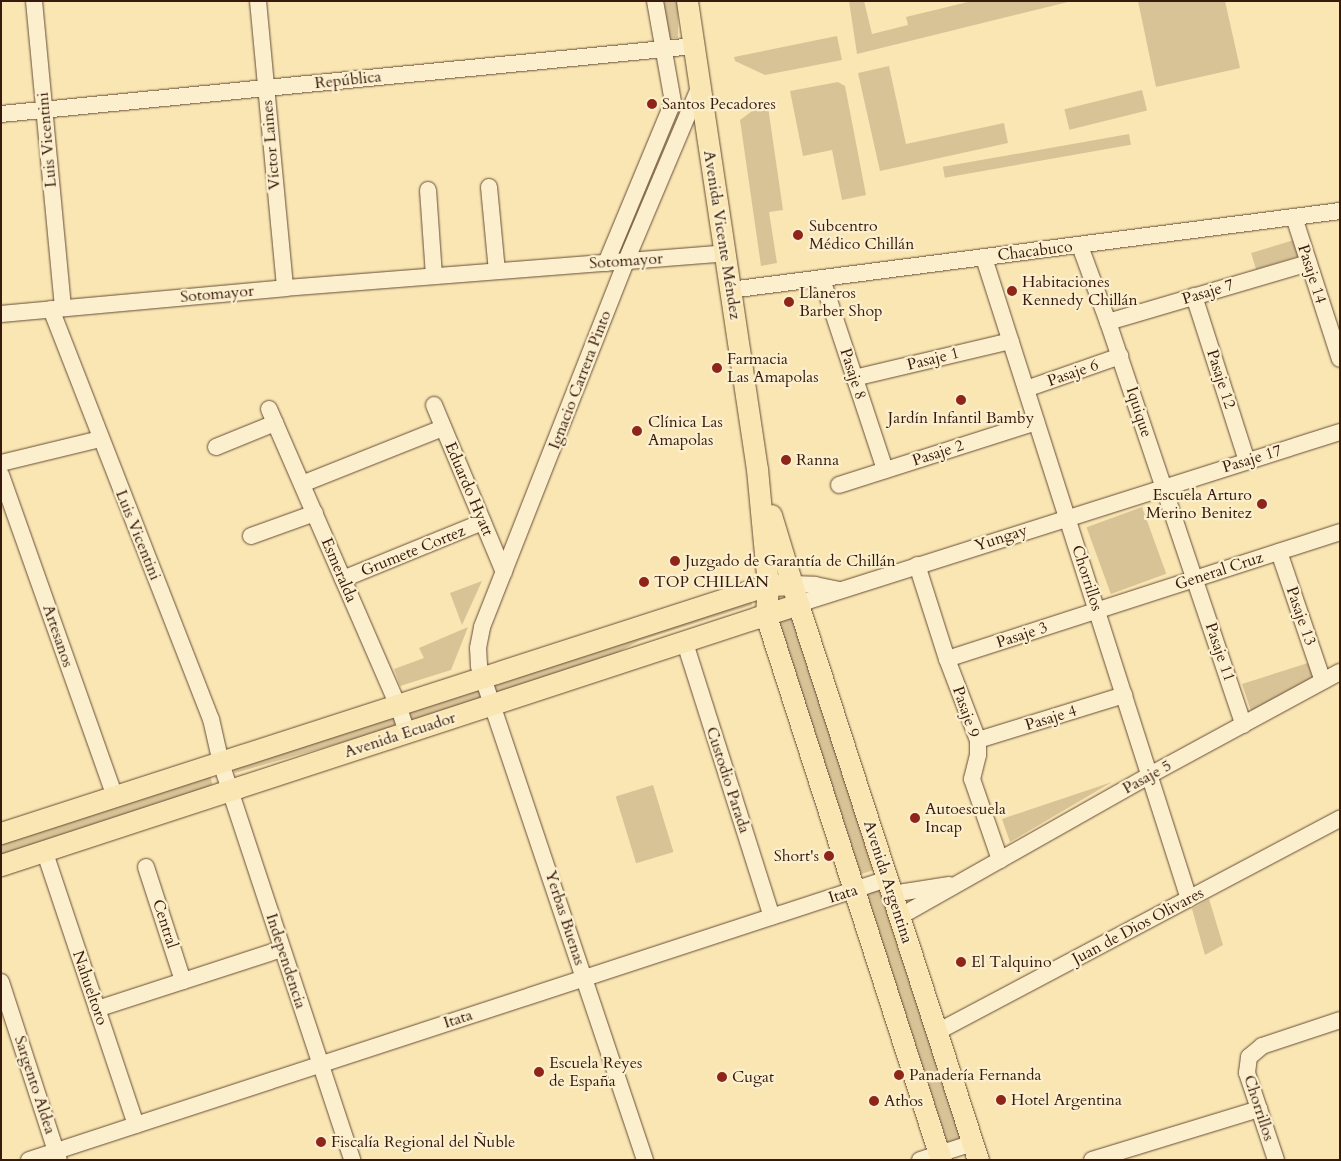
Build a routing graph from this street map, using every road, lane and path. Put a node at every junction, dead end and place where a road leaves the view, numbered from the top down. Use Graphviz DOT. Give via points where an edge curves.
graph roads {
  1 [pos="34,1"];
  2 [pos="258,1"];
  3 [pos="654,1"];
  4 [pos="687,1"];
  5 [pos="694,46"];
  6 [pos="663,50"];
  7 [pos="700,86"];
  8 [pos="266,88"];
  9 [pos="45,109"];
  10 [pos="1,114"];
  11 [pos="489,187"];
  12 [pos="428,190"];
  13 [pos="1340,211"];
  14 [pos="1294,217"];
  15 [pos="1080,246"];
  16 [pos="725,254"];
  17 [pos="984,258"];
  18 [pos="626,261"];
  19 [pos="606,263"];
  20 [pos="1308,263"];
  21 [pos="497,271"];
  22 [pos="434,276"];
  23 [pos="822,279"];
  24 [pos="285,288"];
  25 [pos="730,290"];
  26 [pos="1194,296"];
  27 [pos="57,308"];
  28 [pos="1,314"];
  29 [pos="1108,322"];
  30 [pos="1010,341"];
  31 [pos="1120,356"];
  32 [pos="1340,359"];
  33 [pos="854,378"];
  34 [pos="1026,389"];
  35 [pos="434,405"];
  36 [pos="1036,422"];
  37 [pos="443,428"];
  38 [pos="1340,432"];
  39 [pos="100,439"];
  40 [pos="216,447"];
  41 [pos="1247,461"];
  42 [pos="1,463"];
  43 [pos="757,469"];
  44 [pos="885,470"];
  45 [pos="1,475"];
  46 [pos="302,484"];
  47 [pos="839,485"];
  48 [pos="1164,486"];
  49 [pos="315,513"];
  50 [pos="1067,518"];
  51 [pos="483,522"];
  52 [pos="1340,532"];
  53 [pos="251,536"];
  54 [pos="1279,552"];
  55 [pos="917,565"];
  56 [pos="504,572"];
  57 [pos="343,579"];
  58 [pos="1195,579"];
  59 [pos="791,584"];
  60 [pos="768,586"];
  61 [pos="839,590"];
  62 [pos="798,604"];
  63 [pos="1097,611"];
  64 [pos="766,616"];
  65 [pos="685,642"];
  66 [pos="947,659"];
  67 [pos="1340,672"];
  68 [pos="484,676"];
  69 [pos="1324,681"];
  70 [pos="1124,695"];
  71 [pos="494,705"];
  72 [pos="398,706"];
  73 [pos="1244,725"];
  74 [pos="407,733"];
  75 [pos="978,740"];
  76 [pos="220,763"];
  77 [pos="1150,775"];
  78 [pos="229,789"];
  79 [pos="114,797"];
  80 [pos="1340,819"];
  81 [pos="1,834"];
  82 [pos="44,850"];
  83 [pos="1000,860"];
  84 [pos="1,865"];
  85 [pos="146,866"];
  86 [pos="956,884"];
  87 [pos="889,887"];
  88 [pos="854,890"];
  89 [pos="1189,899"];
  90 [pos="772,917"];
  91 [pos="899,917"];
  92 [pos="282,949"];
  93 [pos="585,978"];
  94 [pos="183,981"];
  95 [pos="1,982"];
  96 [pos="97,1009"];
  97 [pos="1340,1020"];
  98 [pos="937,1032"];
  99 [pos="320,1064"];
  100 [pos="1258,1108"];
  101 [pos="136,1125"];
  102 [pos="976,1151"];
  103 [pos="58,1155"];
  104 [pos="933,1158"];
  105 [pos="29,1160"];
  106 [pos="352,1160"];
  107 [pos="646,1160"];
  108 [pos="1092,1160"];
  109 [pos="1276,1160"];
  1 -- 9 [label="street, Luis Vicentini"];
  2 -- 8 [label="street, Víctor Laines"];
  3 -- 6 [label="street"];
  4 -- 5 [label="main road, Avenida Vicente Méndez"];
  5 -- 6 [label="street, República"];
  5 -- 7 [label="main road, Avenida Vicente Méndez"];
  6 -- 8 [label="street, República"];
  6 -- 19 [label="street" via="673,102"];
  7 -- 16 [label="main road, Avenida Vicente Méndez"];
  7 -- 18 [label="street, Ignacio Carrera Pinto"];
  8 -- 9 [label="street, República"];
  8 -- 24 [label="street, Víctor Laines"];
  9 -- 10 [label="street, República"];
  9 -- 27 [label="street, Luis Vicentini"];
  11 -- 21 [label="street"];
  12 -- 22 [label="street"];
  13 -- 14 [label="street, Chacabuco"];
  14 -- 15 [label="street, Chacabuco"];
  14 -- 20 [label="street, Pasaje 14"];
  15 -- 17 [label="street, Chacabuco"];
  15 -- 29 [label="street, Iquique"];
  16 -- 18 [label="street, Sotomayor"];
  16 -- 25 [label="main road, Avenida Vicente Méndez"];
  17 -- 23 [label="street, Chacabuco"];
  17 -- 30 [label="street, Chorrillos"];
  18 -- 19 [label="street, Sotomayor"];
  18 -- 56 [label="street, Ignacio Carrera Pinto"];
  19 -- 21 [label="street, Sotomayor"];
  20 -- 26 [label="street, Pasaje 7"];
  20 -- 32 [label="street, Pasaje 14"];
  21 -- 22 [label="street, Sotomayor"];
  22 -- 24 [label="street, Sotomayor"];
  23 -- 25 [label="street, Chacabuco"];
  23 -- 33 [label="street, Pasaje 8"];
  24 -- 27 [label="street, Sotomayor"];
  25 -- 43 [label="main road, Avenida Vicente Méndez"];
  26 -- 29 [label="street, Pasaje 7"];
  26 -- 41 [label="street, Pasaje 12"];
  27 -- 28 [label="street, Sotomayor"];
  27 -- 39 [label="street, Luis Vicentini"];
  29 -- 31 [label="street, Iquique"];
  30 -- 33 [label="street, Pasaje 1"];
  30 -- 34 [label="street, Chorrillos"];
  31 -- 34 [label="street, Pasaje 6"];
  31 -- 48 [label="street, Iquique"];
  33 -- 44 [label="street, Pasaje 8"];
  34 -- 36 [label="street, Chorrillos"];
  35 -- 37 [label="street, Eduardo Hyatt"];
  36 -- 44 [label="street, Pasaje 2"];
  36 -- 50 [label="street, Chorrillos"];
  37 -- 46 [label="street"];
  37 -- 51 [label="street, Eduardo Hyatt"];
  38 -- 41 [label="street, Pasaje 17"];
  39 -- 42 [label="street"];
  39 -- 76 [label="street, Luis Vicentini" via="210,719"];
  40 -- 46 [label="street, Esmeralda" via="272,416"];
  41 -- 48 [label="street, Pasaje 17"];
  43 -- 59 [label="main road, Avenida Vicente Méndez"];
  43 -- 60 [label="main road, Avenida Vicente Méndez"];
  44 -- 47 [label="street, Pasaje 2"];
  45 -- 79 [label="street, Artesanos"];
  46 -- 49 [label="street, Esmeralda"];
  48 -- 50 [label="street, Yungay"];
  48 -- 58 [label="street, Iquique"];
  49 -- 53 [label="street"];
  49 -- 57 [label="street, Esmeralda"];
  50 -- 55 [label="street, Yungay"];
  50 -- 63 [label="street, Chorrillos"];
  51 -- 56 [label="street, Eduardo Hyatt"];
  51 -- 57 [label="street, Grumete Cortez"];
  52 -- 54 [label="street, General Cruz"];
  54 -- 58 [label="street, General Cruz"];
  54 -- 69 [label="street, Pasaje 13"];
  55 -- 61 [label="street, Yungay"];
  55 -- 66 [label="street, Pasaje 9"];
  56 -- 68 [label="street, Ignacio Carrera Pinto" via="480,638 479,666"];
  57 -- 72 [label="street, Esmeralda"];
  58 -- 63 [label="street, General Cruz"];
  58 -- 73 [label="street, Pasaje 11"];
  59 -- 60 [label="main road, Avenida Ecuador"];
  59 -- 61 [label="street, Yungay"];
  59 -- 62 [label="main road, Avenida Vicente Méndez"];
  60 -- 64 [label="main road, Avenida Vicente Méndez"];
  60 -- 68 [label="main road, Avenida Ecuador"];
  61 -- 62 [label="street, Yungay"];
  62 -- 64 [label="main road, Avenida Ecuador"];
  62 -- 87 [label="main road, Avenida Argentina"];
  63 -- 66 [label="street, Pasaje 3"];
  63 -- 70 [label="street, Chorrillos"];
  64 -- 65 [label="main road, Avenida Ecuador"];
  64 -- 88 [label="main road"];
  65 -- 71 [label="main road, Avenida Ecuador"];
  65 -- 90 [label="street, Custodio Parada"];
  66 -- 75 [label="street, Pasaje 9"];
  67 -- 69 [label="street, Pasaje 5"];
  68 -- 71 [label="street, Yerbas Buenas"];
  68 -- 72 [label="main road, Avenida Ecuador"];
  69 -- 73 [label="street, Pasaje 5"];
  70 -- 75 [label="street, Pasaje 4"];
  70 -- 77 [label="street, Chorrillos"];
  71 -- 74 [label="main road, Avenida Ecuador"];
  71 -- 93 [label="street, Yerbas Buenas"];
  72 -- 74 [label="street, Esmeralda"];
  72 -- 76 [label="main road, Avenida Ecuador"];
  73 -- 77 [label="street, Pasaje 5"];
  74 -- 78 [label="main road, Avenida Ecuador"];
  75 -- 83 [label="street, Pasaje 9" via="972,779"];
  76 -- 78 [label="street, Independencia"];
  76 -- 79 [label="main road, Avenida Ecuador"];
  77 -- 83 [label="street, Pasaje 5"];
  77 -- 89 [label="street, Chorrillos"];
  78 -- 82 [label="main road, Avenida Ecuador"];
  78 -- 92 [label="street, Independencia"];
  79 -- 81 [label="main road, Avenida Ecuador"];
  80 -- 89 [label="street, Juan de Dios Olivares"];
  82 -- 84 [label="main road, Avenida Ecuador"];
  82 -- 96 [label="street, Nahueltoro"];
  83 -- 86 [label="street, Pasaje 5"];
  85 -- 94 [label="street, Central"];
  86 -- 87 [label="street, Pasaje 5"];
  86 -- 91 [label="street, Pasaje 5"];
  87 -- 88 [label="street, Itata"];
  87 -- 91 [label="main road, Avenida Argentina"];
  88 -- 90 [label="street, Itata"];
  88 -- 104 [label="main road"];
  89 -- 98 [label="street, Juan de Dios Olivares"];
  90 -- 93 [label="street, Itata"];
  91 -- 98 [label="main road, Avenida Argentina"];
  92 -- 94 [label="street"];
  92 -- 99 [label="street, Independencia"];
  93 -- 99 [label="street, Itata"];
  93 -- 107 [label="street, Yerbas Buenas"];
  94 -- 96 [label="street"];
  95 -- 103 [label="street, Sargento Aldea"];
  96 -- 101 [label="street, Nahueltoro"];
  97 -- 100 [label="street, Chorrillos" via="1262,1046 1249,1057 1246,1073"];
  98 -- 102 [label="main road, Avenida Argentina"];
  99 -- 101 [label="street, Itata"];
  99 -- 106 [label="street, Independencia"];
  100 -- 108 [label="street"];
  100 -- 109 [label="street, Chorrillos"];
  101 -- 103 [label="street, Itata"];
  102 -- 104 [label="street"];
  103 -- 105 [label="street, Itata"];
}
